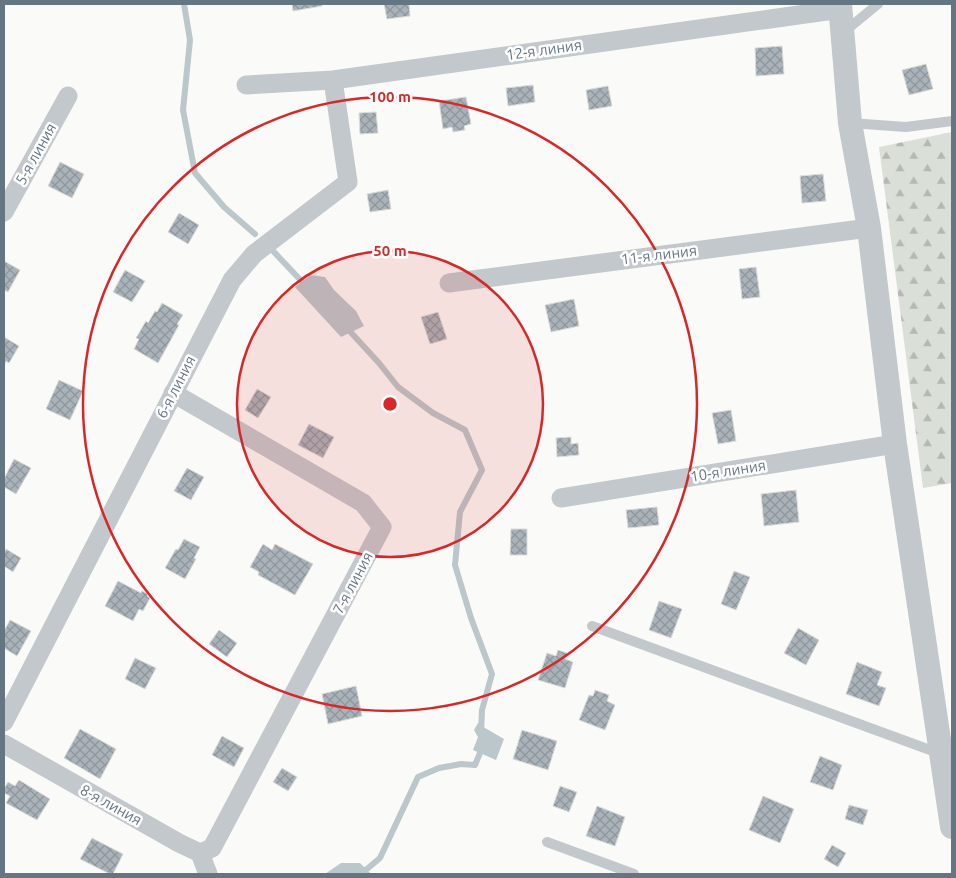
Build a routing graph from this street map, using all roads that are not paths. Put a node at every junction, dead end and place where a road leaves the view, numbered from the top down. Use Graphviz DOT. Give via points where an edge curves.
graph roads {
  1 [pos="878,4"];
  2 [pos="840,6"];
  3 [pos="843,33"];
  4 [pos="333,80"];
  5 [pos="246,85"];
  6 [pos="68,96"];
  7 [pos="952,121"];
  8 [pos="850,123"];
  9 [pos="4,212"];
  10 [pos="869,228"];
  11 [pos="449,282"];
  12 [pos="173,393"];
  13 [pos="895,444"];
  14 [pos="561,498"];
  15 [pos="592,626"];
  16 [pos="4,722"];
  17 [pos="4,744"];
  18 [pos="942,754"];
  19 [pos="952,828"];
  20 [pos="547,842"];
  21 [pos="200,853"];
  22 [pos="208,874"];
  23 [pos="634,874"];
  1 -- 3 [label="lane"];
  2 -- 3 [label="street"];
  2 -- 4 [label="street, 12-я линия"];
  3 -- 8 [label="street"];
  4 -- 5 [label="street, 12-я линия"];
  4 -- 12 [label="street, 6-я линия" via="348,182 254,254 232,280"];
  6 -- 9 [label="street, 5-я линия"];
  7 -- 8 [label="lane" via="906,127"];
  8 -- 10 [label="street"];
  10 -- 11 [label="street, 11-я линия"];
  10 -- 13 [label="street"];
  12 -- 16 [label="street, 6-я линия"];
  12 -- 21 [label="street, 7-я линия" via="364,503 382,527 212,848"];
  13 -- 14 [label="street, 10-я линия"];
  13 -- 18 [label="street"];
  15 -- 18 [label="lane"];
  17 -- 21 [label="street, 8-я линия"];
  18 -- 19 [label="street"];
  20 -- 23 [label="lane"];
  21 -- 22 [label="street"];
}
